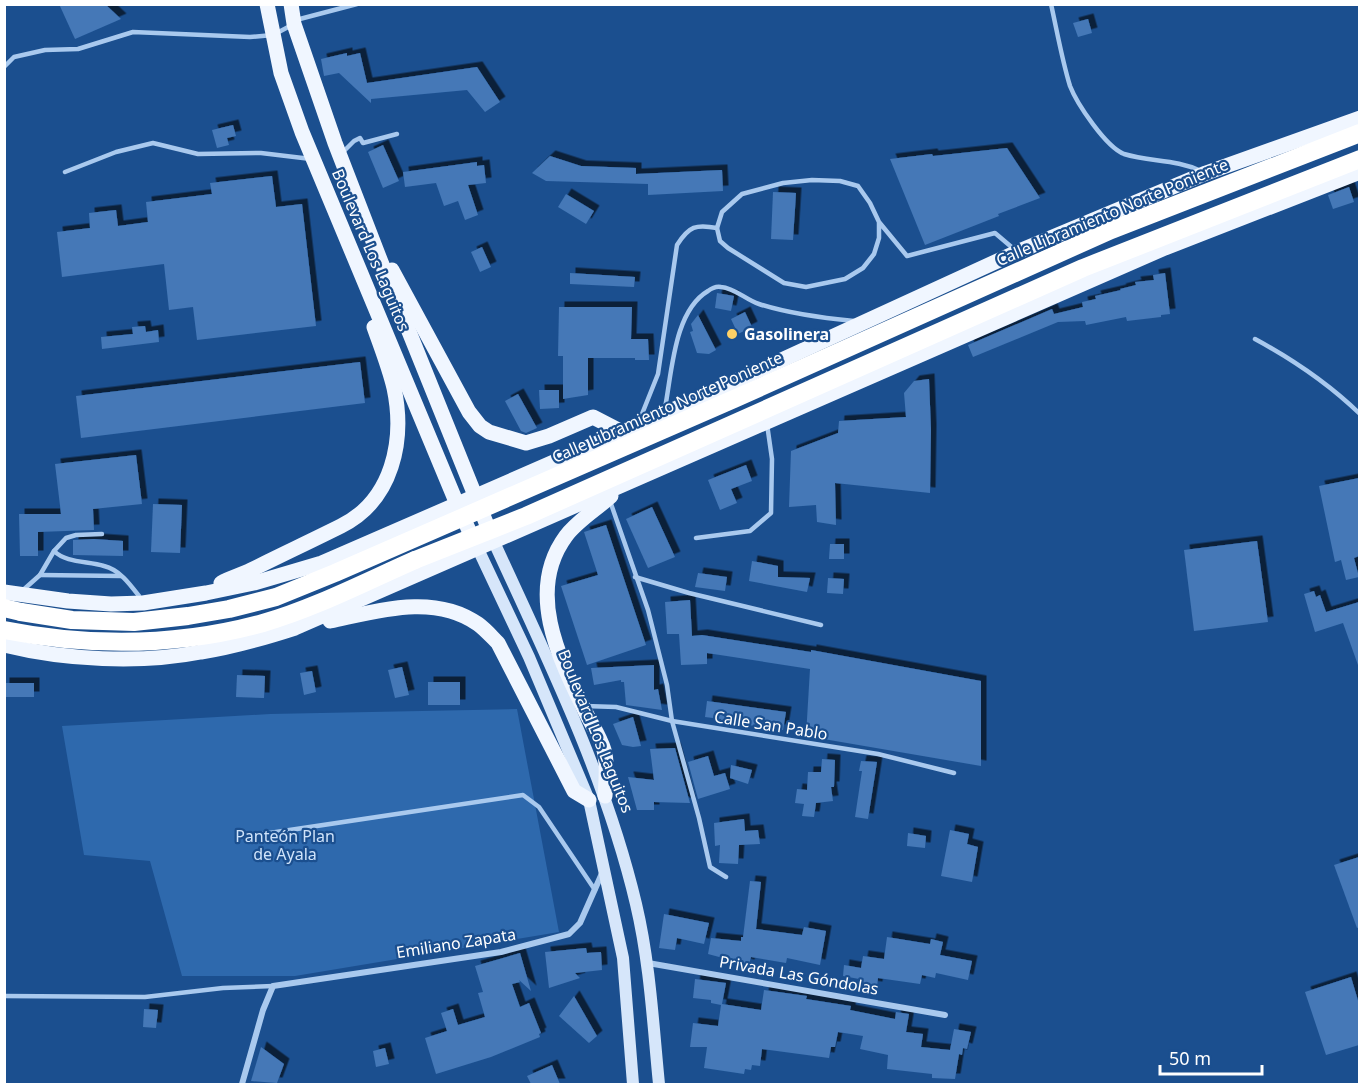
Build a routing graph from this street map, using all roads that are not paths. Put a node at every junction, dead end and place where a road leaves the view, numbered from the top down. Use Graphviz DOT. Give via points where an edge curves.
graph roads {
  1 [pos="267,4"];
  2 [pos="291,4"];
  3 [pos="357,4"];
  4 [pos="1051,4"];
  5 [pos="294,22"];
  6 [pos="273,35"];
  7 [pos="4,68"];
  8 [pos="1359,118"];
  9 [pos="1359,133"];
  10 [pos="397,134"];
  11 [pos="341,156"];
  12 [pos="1359,159"];
  13 [pos="313,160"];
  14 [pos="65,172"];
  15 [pos="1359,172"];
  16 [pos="1206,173"];
  17 [pos="879,222"];
  18 [pos="717,228"];
  19 [pos="1017,252"];
  20 [pos="381,262"];
  21 [pos="358,269"];
  22 [pos="866,322"];
  23 [pos="1255,339"];
  24 [pos="664,414"];
  25 [pos="1359,414"];
  26 [pos="767,422"];
  27 [pos="637,425"];
  28 [pos="621,432"];
  29 [pos="627,483"];
  30 [pos="475,496"];
  31 [pos="609,499"];
  32 [pos="457,504"];
  33 [pos="102,534"];
  34 [pos="696,538"];
  35 [pos="494,542"];
  36 [pos="478,549"];
  37 [pos="54,551"];
  38 [pos="40,575"];
  39 [pos="122,576"];
  40 [pos="635,577"];
  41 [pos="12,592"];
  42 [pos="206,593"];
  43 [pos="143,603"];
  44 [pos="13,610"];
  45 [pos="821,625"];
  46 [pos="295,628"];
  47 [pos="8,636"];
  48 [pos="582,705"];
  49 [pos="672,721"];
  50 [pos="954,773"];
  51 [pos="605,796"];
  52 [pos="589,800"];
  53 [pos="250,836"];
  54 [pos="604,869"];
  55 [pos="726,877"];
  56 [pos="595,890"];
  57 [pos="648,963"];
  58 [pos="273,986"];
  59 [pos="4,996"];
  60 [pos="945,1015"];
  61 [pos="242,1084"];
  62 [pos="633,1084"];
  63 [pos="658,1084"];
  1 -- 6 [label="main road, Boulevard Los Laguitos"];
  2 -- 5 [label="main road, Boulevard Los Laguitos"];
  3 -- 5 [label="lane"];
  4 -- 16 [label="lane" via="1071,88 1108,145 1124,153 1186,163"];
  5 -- 6 [label="lane"];
  5 -- 11 [label="main road, Boulevard Los Laguitos"];
  6 -- 7 [label="lane" via="133,32 78,49 45,50 14,57"];
  6 -- 13 [label="main road, Boulevard Los Laguitos" via="281,73"];
  8 -- 16 [label="main road, Calle Libramiento Norte Poniente"];
  9 -- 44 [label="highway, Calle Libramiento Norte Poniente, bridge" via="1111,230 723,404 276,597 229,609 134,622 72,620"];
  10 -- 11 [label="lane" via="363,143 360,138 345,148"];
  11 -- 20 [label="main road, Boulevard Los Laguitos"];
  12 -- 47 [label="highway, bridge" via="1083,268 526,516 313,605 215,634 163,641"];
  13 -- 14 [label="lane" via="261,153 198,154 153,143 116,152"];
  13 -- 21 [label="main road, Boulevard Los Laguitos"];
  15 -- 26 [label="main road" via="1165,248"];
  16 -- 19 [label="main road, Calle Libramiento Norte Poniente"];
  17 -- 18 [label="lane" via="858,186 812,180 742,194 722,212"];
  17 -- 18 [label="lane" via="874,254 863,268 845,279 806,287 784,283 728,248 720,241"];
  17 -- 19 [label="lane" via="907,256 995,233"];
  18 -- 27 [label="lane" via="693,228 677,245 658,374"];
  19 -- 22 [label="main road, Calle Libramiento Norte Poniente"];
  20 -- 28 [label="main road" via="403,287 480,426 525,443 593,417"];
  20 -- 30 [label="main road, Boulevard Los Laguitos"];
  21 -- 32 [label="main road, Boulevard Los Laguitos"];
  21 -- 42 [label="main road" via="398,411 392,468 380,492 363,512 344,525"];
  22 -- 24 [label="main road, Calle Libramiento Norte Poniente"];
  22 -- 24 [label="lane" via="807,316 756,303 720,286 714,288 695,300 684,319"];
  23 -- 25 [label="lane" via="1325,385"];
  24 -- 27 [label="main road, Calle Libramiento Norte Poniente"];
  26 -- 29 [label="main road"];
  26 -- 34 [label="lane" via="772,459 771,513 750,531"];
  27 -- 28 [label="main road, Calle Libramiento Norte Poniente"];
  28 -- 30 [label="main road, Calle Libramiento Norte Poniente"];
  29 -- 31 [label="main road"];
  29 -- 35 [label="main road"];
  30 -- 32 [label="main road, Calle Libramiento Norte Poniente"];
  30 -- 35 [label="main road, Boulevard Los Laguitos"];
  31 -- 40 [label="lane"];
  31 -- 48 [label="main road" via="567,534 548,575 551,630"];
  32 -- 36 [label="main road, Boulevard Los Laguitos"];
  32 -- 42 [label="main road, Calle Libramiento Norte Poniente" via="322,562"];
  33 -- 37 [label="lane" via="66,538"];
  35 -- 36 [label="main road"];
  35 -- 51 [label="main road, Boulevard Los Laguitos" via="564,694"];
  36 -- 46 [label="main road"];
  36 -- 52 [label="main road"];
  37 -- 38 [label="lane"];
  37 -- 39 [label="lane" via="106,566"];
  38 -- 39 [label="lane"];
  38 -- 41 [label="lane"];
  39 -- 43 [label="lane"];
  40 -- 45 [label="lane"];
  40 -- 49 [label="lane" via="648,610"];
  41 -- 43 [label="main road, Calle Libramiento Norte Poniente" via="90,603"];
  42 -- 43 [label="main road, Calle Libramiento Norte Poniente"];
  46 -- 47 [label="main road" via="199,653 141,658 72,656"];
  46 -- 52 [label="main road" via="409,606 439,608 479,625 498,643 574,791"];
  48 -- 49 [label="lane, Calle San Pablo" via="616,707"];
  48 -- 51 [label="main road" via="604,748"];
  49 -- 50 [label="lane, Calle San Pablo" via="878,754"];
  49 -- 55 [label="lane" via="710,867"];
  51 -- 57 [label="main road, Boulevard Los Laguitos" via="636,904"];
  52 -- 54 [label="main road"];
  53 -- 56 [label="lane" via="523,795 539,807"];
  54 -- 56 [label="street, Emiliano Zapata"];
  54 -- 62 [label="main road" via="623,958"];
  56 -- 58 [label="street, Emiliano Zapata" via="580,922 569,934 501,952"];
  57 -- 60 [label="street, Privada Las Góndolas"];
  57 -- 63 [label="main road, Boulevard Los Laguitos"];
  58 -- 59 [label="lane" via="145,997"];
  58 -- 61 [label="street"];
}
